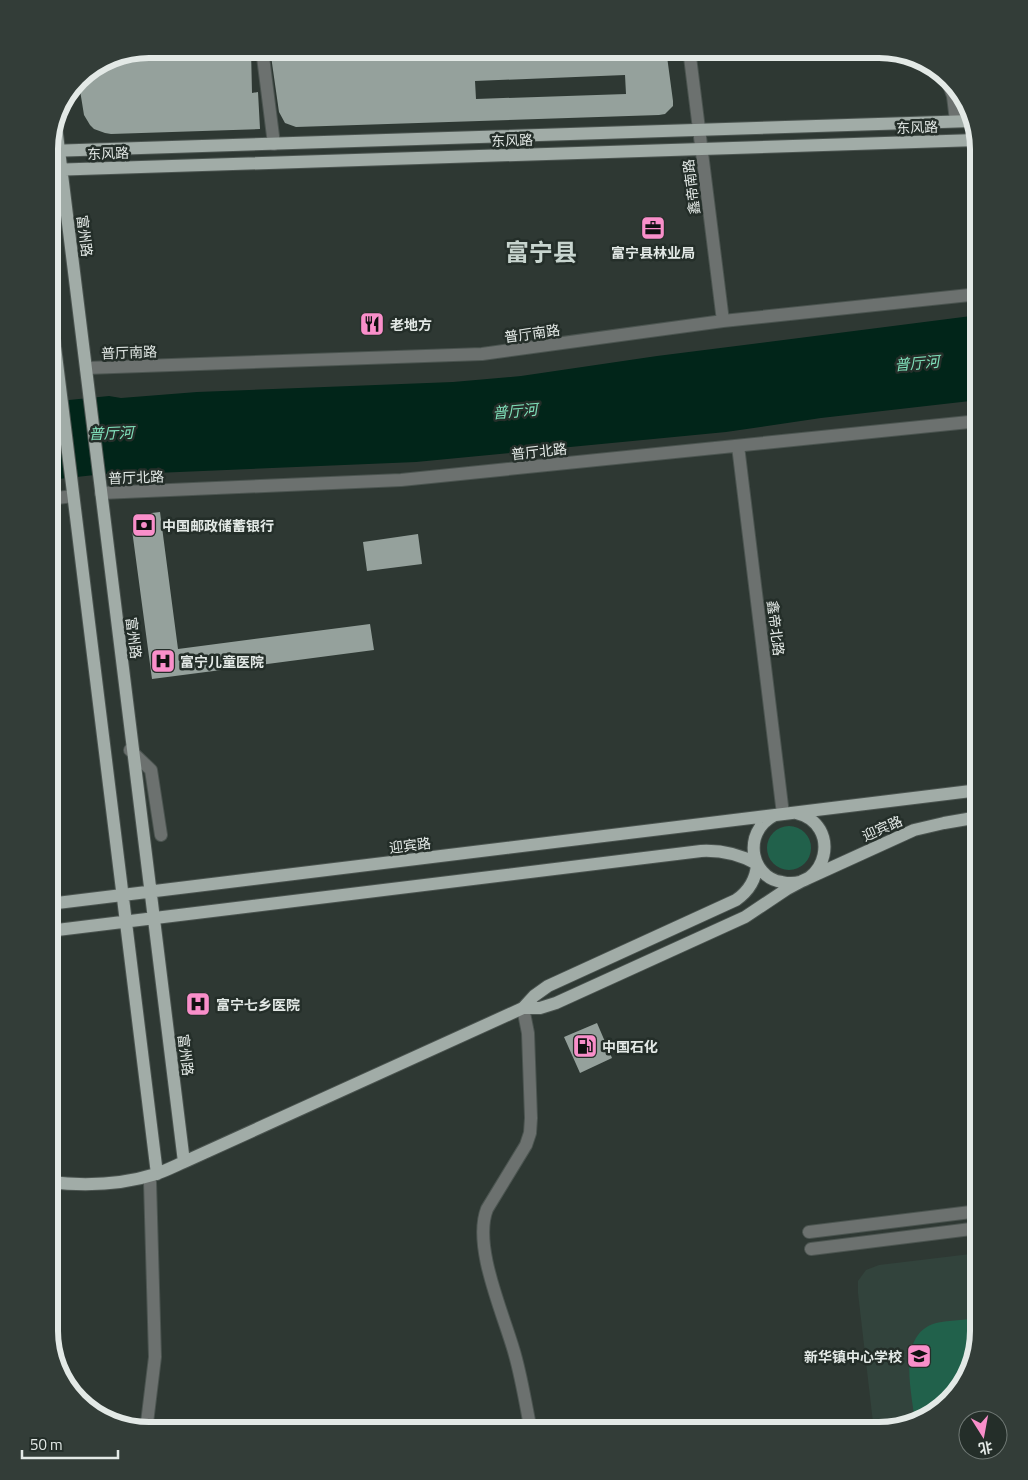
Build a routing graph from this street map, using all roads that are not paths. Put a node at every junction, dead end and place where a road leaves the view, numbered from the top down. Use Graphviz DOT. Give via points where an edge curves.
graph roads {
  1 [pos="263,58"];
  2 [pos="690,58"];
  3 [pos="952,93"];
  4 [pos="956,121"];
  5 [pos="966,121"];
  6 [pos="699,130"];
  7 [pos="970,140"];
  8 [pos="274,144"];
  9 [pos="702,149"];
  10 [pos="58,151"];
  11 [pos="58,170"];
  12 [pos="58,189"];
  13 [pos="970,295"];
  14 [pos="723,321"];
  15 [pos="86,368"];
  16 [pos="58,369"];
  17 [pos="970,422"];
  18 [pos="738,446"];
  19 [pos="101,493"];
  20 [pos="74,496"];
  21 [pos="58,498"];
  22 [pos="129,749"];
  23 [pos="970,791"];
  24 [pos="785,814"];
  25 [pos="970,819"];
  26 [pos="161,835"];
  27 [pos="757,864"];
  28 [pos="802,881"];
  29 [pos="151,892"];
  30 [pos="123,895"];
  31 [pos="58,903"];
  32 [pos="154,918"];
  33 [pos="126,922"];
  34 [pos="58,930"];
  35 [pos="523,1008"];
  36 [pos="184,1162"];
  37 [pos="153,1178"];
  38 [pos="58,1183"];
  39 [pos="970,1212"];
  40 [pos="970,1229"];
  41 [pos="809,1232"];
  42 [pos="812,1249"];
  43 [pos="147,1422"];
  44 [pos="529,1422"];
  1 -- 8 [label="street"];
  2 -- 6 [label="street, 鑫帝南路"];
  3 -- 4 [label="street"];
  4 -- 5 [label="main road, 东风路"];
  4 -- 6 [label="main road, 东风路"];
  6 -- 8 [label="main road, 东风路"];
  6 -- 9 [label="street, 鑫帝南路"];
  7 -- 9 [label="main road, 东风路"];
  8 -- 10 [label="main road, 东风路"];
  9 -- 11 [label="main road, 东风路"];
  9 -- 14 [label="street, 鑫帝南路"];
  12 -- 15 [label="main road, 富州路"];
  13 -- 14 [label="street, 普厅南路"];
  14 -- 15 [label="street, 普厅南路" via="459,356"];
  15 -- 19 [label="main road, 富州路"];
  16 -- 20 [label="main road"];
  17 -- 18 [label="street, 普厅北路"];
  18 -- 19 [label="street, 普厅北路" via="401,480"];
  18 -- 24 [label="street, 鑫帝北路"];
  19 -- 29 [label="main road, 富州路"];
  20 -- 21 [label="street"];
  20 -- 30 [label="main road"];
  22 -- 26 [label="street" via="151,770"];
  23 -- 24 [label="main road, 迎宾路"];
  24 -- 27 [label="main road" via="769,818 754,839"];
  24 -- 28 [label="main road" via="810,818 824,839 821,864"];
  24 -- 29 [label="main road, 迎宾路"];
  25 -- 28 [label="main road, 迎宾路" via="914,830"];
  27 -- 28 [label="main road, 迎宾路" via="776,881"];
  27 -- 32 [label="main road, 迎宾路" via="731,853 706,851"];
  27 -- 35 [label="main road" via="752,884 736,900 548,986"];
  28 -- 35 [label="main road" via="745,917 691,942 556,1003 540,1008"];
  29 -- 30 [label="main road, 迎宾路"];
  29 -- 32 [label="main road, 富州路"];
  30 -- 31 [label="main road, 迎宾路"];
  30 -- 33 [label="main road"];
  32 -- 33 [label="main road, 迎宾路"];
  32 -- 36 [label="main road, 富州路"];
  33 -- 34 [label="main road, 迎宾路"];
  33 -- 37 [label="main road"];
  35 -- 36 [label="main road"];
  35 -- 44 [label="street" via="528,1033 530,1132 526,1145 487,1209 483,1234 491,1279 515,1356"];
  36 -- 37 [label="main road"];
  37 -- 38 [label="main road" via="106,1184"];
  37 -- 43 [label="street" via="155,1357"];
  39 -- 41 [label="street"];
  40 -- 42 [label="street"];
}
